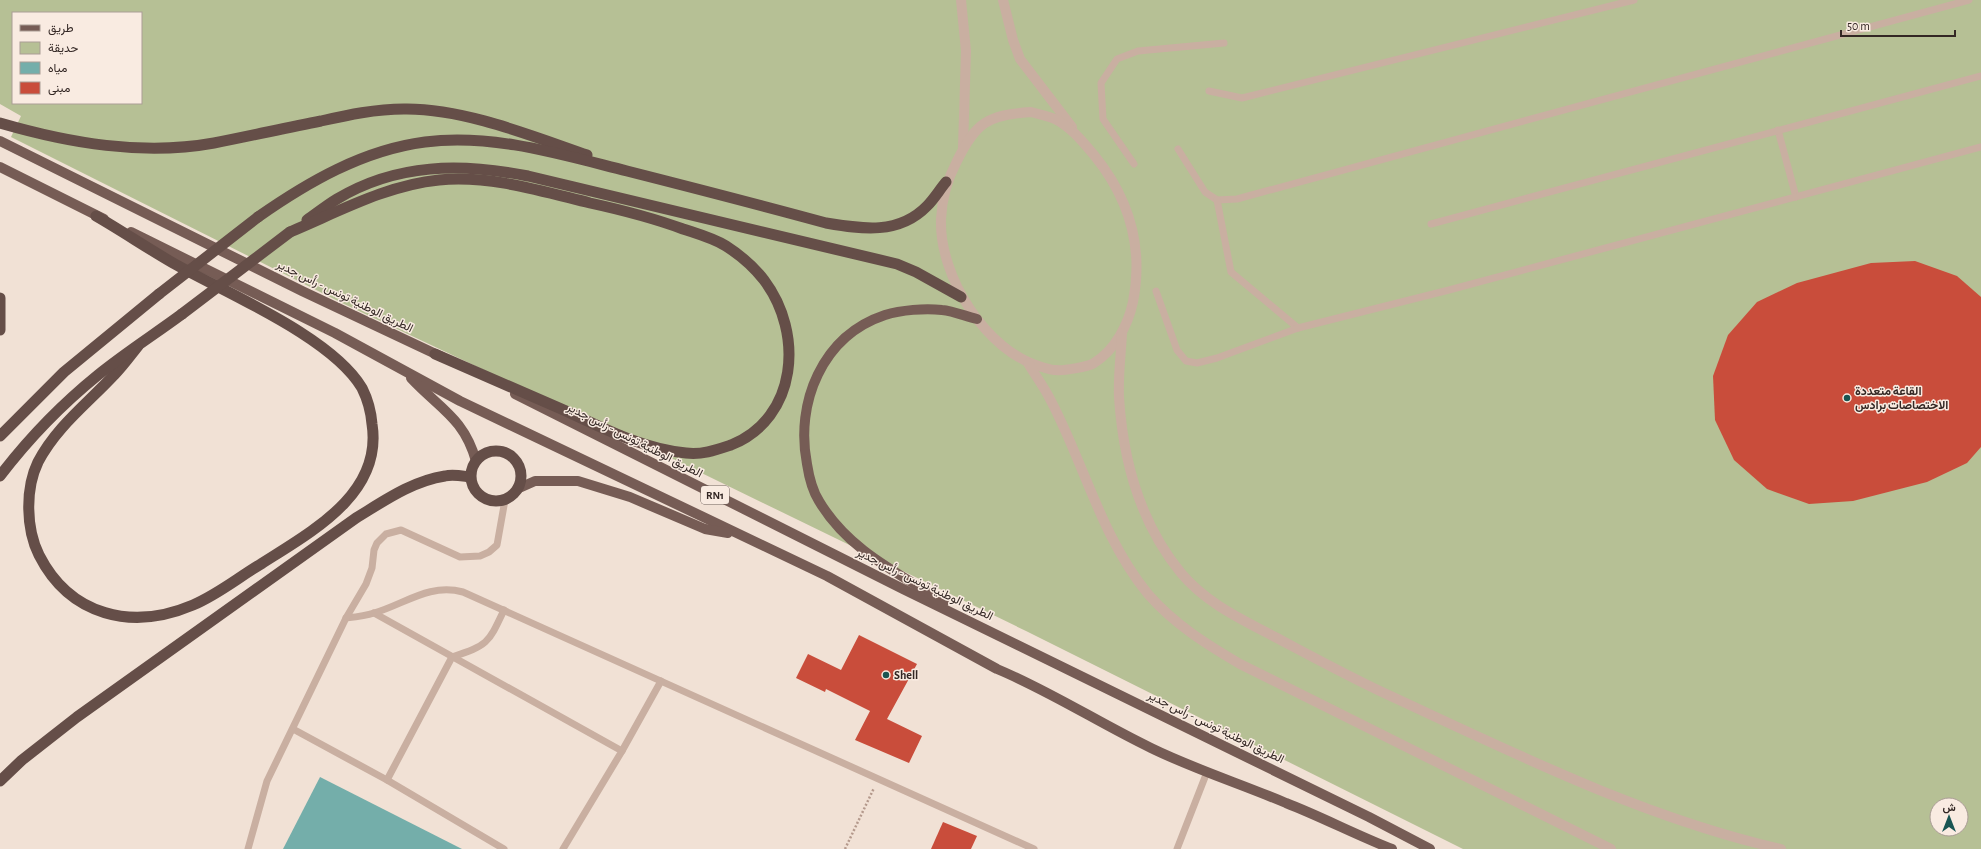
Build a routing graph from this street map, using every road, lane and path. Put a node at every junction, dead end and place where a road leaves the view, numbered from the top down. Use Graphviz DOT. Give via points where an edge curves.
graph roads {
  1 [pos="961,0"];
  2 [pos="1003,0"];
  3 [pos="1634,0"];
  4 [pos="1969,0"];
  5 [pos="1224,43"];
  6 [pos="1981,76"];
  7 [pos="1209,91"];
  8 [pos="0,123"];
  9 [pos="1778,130"];
  10 [pos="1081,138"];
  11 [pos="0,141"];
  12 [pos="1981,148"];
  13 [pos="1178,149"];
  14 [pos="962,150"];
  15 [pos="1134,164"];
  16 [pos="0,167"];
  17 [pos="658,179"];
  18 [pos="946,182"];
  19 [pos="1796,197"];
  20 [pos="1218,200"];
  21 [pos="96,216"];
  22 [pos="1431,224"];
  23 [pos="290,232"];
  24 [pos="1156,291"];
  25 [pos="961,297"];
  26 [pos="0,298"];
  27 [pos="977,320"];
  28 [pos="1298,328"];
  29 [pos="0,330"];
  30 [pos="1122,333"];
  31 [pos="138,346"];
  32 [pos="436,354"];
  33 [pos="1028,363"];
  34 [pos="405,373"];
  35 [pos="0,436"];
  36 [pos="476,461"];
  37 [pos="0,476"];
  38 [pos="470,476"];
  39 [pos="517,489"];
  40 [pos="505,500"];
  41 [pos="745,536"];
  42 [pos="504,610"];
  43 [pos="374,613"];
  44 [pos="346,618"];
  45 [pos="988,630"];
  46 [pos="452,657"];
  47 [pos="661,681"];
  48 [pos="293,729"];
  49 [pos="622,751"];
  50 [pos="1207,772"];
  51 [pos="878,779"];
  52 [pos="387,780"];
  53 [pos="0,781"];
  54 [pos="248,849"];
  55 [pos="504,849"];
  56 [pos="563,849"];
  57 [pos="845,849"];
  58 [pos="1034,849"];
  59 [pos="1177,849"];
  60 [pos="1392,849"];
  61 [pos="1430,849"];
  62 [pos="1611,849"];
  63 [pos="1781,849"];
  1 -- 14 [label="street" via="966,51"];
  2 -- 10 [label="street" via="1020,59"];
  3 -- 7 [label="lane" via="1242,98"];
  4 -- 20 [label="lane" via="1236,199"];
  5 -- 15 [label="lane" via="1138,51 1117,59 1101,83 1103,119"];
  6 -- 9 [label="lane"];
  8 -- 17 [label="highway" via="98,145 154,148 213,143 378,110 427,110 450,113 530,135"];
  9 -- 19 [label="lane"];
  9 -- 22 [label="lane"];
  10 -- 14 [label="street" via="1055,119 1031,112 1004,114 982,123"];
  10 -- 30 [label="street" via="1109,173 1123,198 1134,228 1137,275 1131,312"];
  11 -- 32 [label="main road, الطريق الوطنية تونس - رأس جدير / RN1" via="302,291"];
  12 -- 19 [label="lane"];
  13 -- 20 [label="lane" via="1206,192"];
  14 -- 18 [label="street"];
  16 -- 21 [label="main road, RN1"];
  17 -- 18 [label="highway" via="826,223 861,229 881,228 911,218 927,206"];
  17 -- 35 [label="highway, bridge" via="525,147 470,140 432,141 399,147 349,164 293,193 159,294 79,358 27,406"];
  18 -- 25 [label="street" via="941,220 945,247"];
  19 -- 28 [label="lane"];
  20 -- 28 [label="lane" via="1231,272"];
  21 -- 31 [label="highway" via="320,345 338,360 362,388 372,417 374,432 370,462 362,481 349,499 308,534 194,605 166,614 120,617 103,613 70,596 46,567 37,551 32,532 29,497 31,480 54,437 116,373"];
  21 -- 34 [label="main road, RN1" via="335,333"];
  23 -- 25 [label="highway" via="337,199 380,180 438,167 481,168 528,176 897,264"];
  23 -- 31 [label="highway, bridge"];
  23 -- 32 [label="highway" via="391,190 440,180 497,182 612,208 652,218 707,237 741,257 764,280 782,312 790,351 783,388 768,418 740,441 706,453 687,453 638,443"];
  24 -- 28 [label="lane" via="1177,350 1186,361 1197,363 1218,358"];
  25 -- 27 [label="street"];
  26 -- 29 [label="highway"];
  27 -- 33 [label="street" via="996,340"];
  27 -- 45 [label="main road" via="942,310 898,312 885,315 854,331 839,343 815,378 804,420 803,440 810,479 818,500 839,529 878,563"];
  30 -- 33 [label="street" via="1108,353 1092,365 1057,371"];
  30 -- 63 [label="street" via="1119,395 1124,448 1142,510 1180,572 1202,594 1231,615 1330,667 1576,782 1659,814 1749,842"];
  31 -- 37 [label="highway" via="99,374 52,416"];
  32 -- 45 [label="main road, الطريق الوطنية تونس - رأس جدير / RN1"];
  33 -- 62 [label="street" via="1050,399 1119,551 1148,594 1174,620 1200,641 1240,664"];
  34 -- 36 [label="main road" via="457,421 468,438"];
  34 -- 41 [label="main road, RN1" via="592,466"];
  36 -- 38 [label="highway"];
  36 -- 39 [label="highway" via="492,452 510,456 517,462 520,471 521,481"];
  38 -- 40 [label="highway" via="473,488 481,497 493,502"];
  38 -- 53 [label="highway" via="446,476 417,485 394,494 356,518 77,717 22,760"];
  39 -- 40 [label="highway"];
  39 -- 41 [label="main road" via="536,481 578,481 630,497 705,529"];
  40 -- 44 [label="lane" via="497,545 480,556 460,557 401,530 386,534 377,543 366,584"];
  41 -- 50 [label="main road, RN1" via="827,576 997,669 1021,679 1151,748"];
  42 -- 43 [label="lane" via="450,588 434,589"];
  42 -- 46 [label="lane" via="487,641 476,649"];
  42 -- 47 [label="lane"];
  43 -- 44 [label="lane"];
  43 -- 46 [label="lane"];
  44 -- 48 [label="lane"];
  45 -- 61 [label="main road, الطريق الوطنية تونس - رأس جدير / RN1"];
  46 -- 49 [label="lane"];
  46 -- 52 [label="lane"];
  47 -- 49 [label="lane"];
  47 -- 51 [label="lane"];
  48 -- 52 [label="lane"];
  48 -- 54 [label="lane" via="267,780"];
  49 -- 56 [label="lane"];
  50 -- 59 [label="lane"];
  50 -- 60 [label="main road, RN1" via="1287,803"];
  51 -- 57 [label="path"];
  51 -- 58 [label="lane"];
  52 -- 55 [label="lane"];
}
